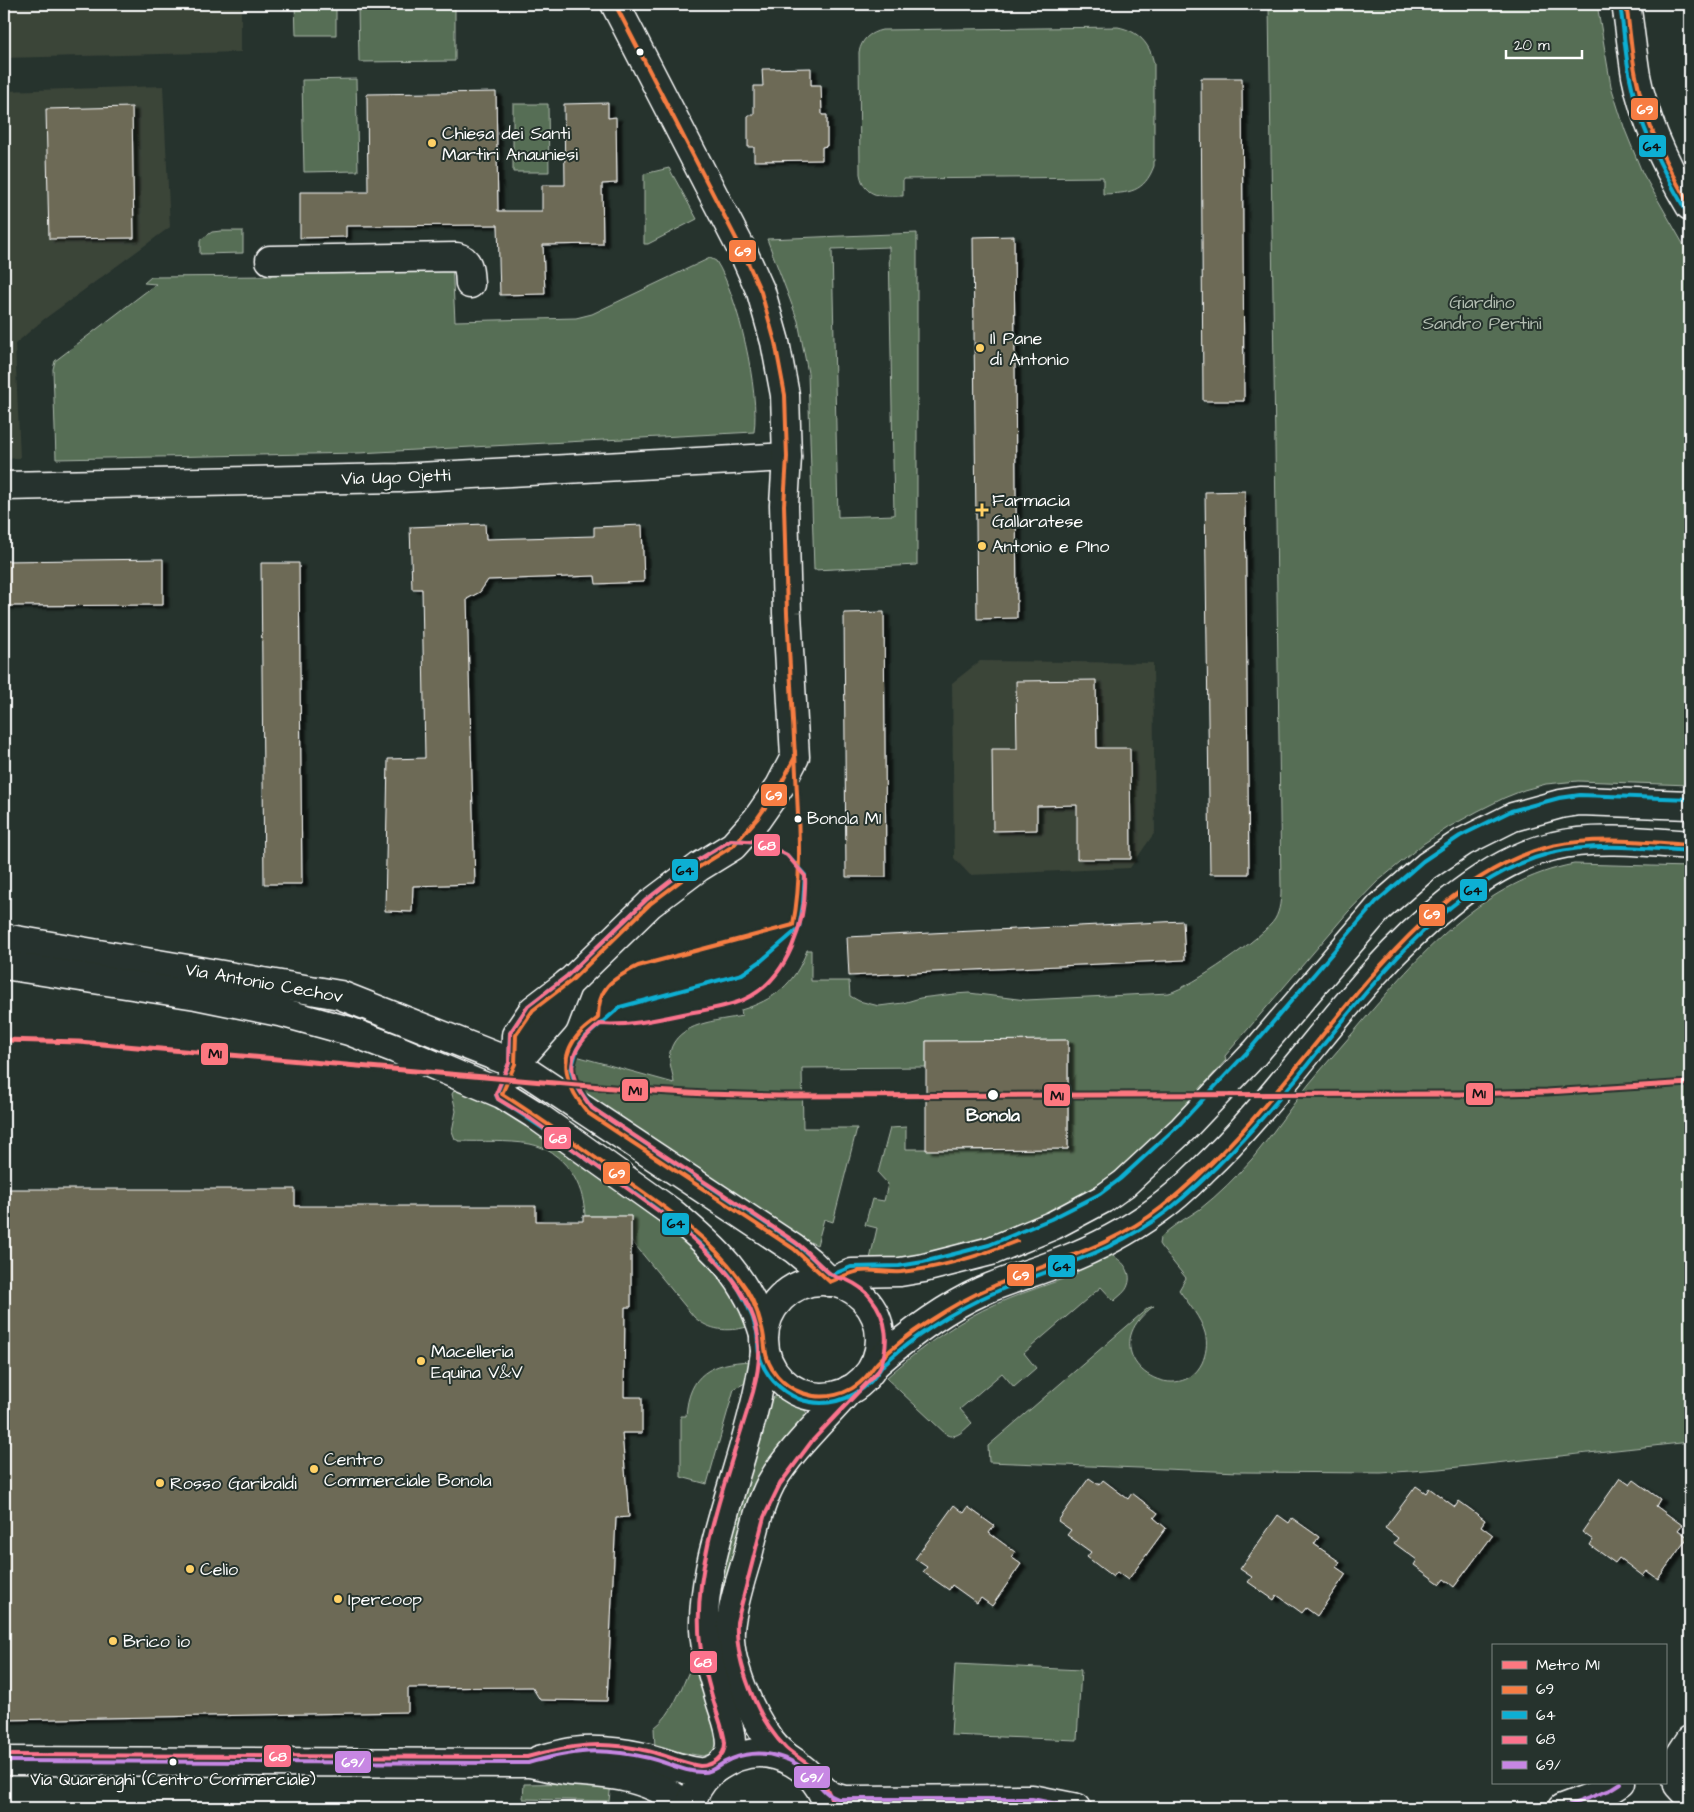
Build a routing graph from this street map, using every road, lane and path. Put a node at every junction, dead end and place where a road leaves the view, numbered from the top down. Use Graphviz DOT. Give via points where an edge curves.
graph roads {
  1 [pos="615,4"];
  2 [pos="1626,4"];
  3 [pos="1690,206"];
  4 [pos="270,260"];
  5 [pos="470,284"];
  6 [pos="787,457"];
  7 [pos="4,486"];
  8 [pos="1690,805"];
  9 [pos="1690,844"];
  10 [pos="4,938"];
  11 [pos="4,965"];
  12 [pos="515,1064"];
  13 [pos="502,1094"];
  14 [pos="830,1282"];
  15 [pos="765,1343"];
  16 [pos="874,1365"];
  17 [pos="850,1390"];
  18 [pos="1690,1740"];
  19 [pos="1666,1755"];
  20 [pos="4,1760"];
  21 [pos="528,1763"];
  22 [pos="797,1764"];
  23 [pos="719,1766"];
  24 [pos="1619,1784"];
  25 [pos="824,1798"];
  26 [pos="1690,1798"];
  27 [pos="685,1808"];
  28 [pos="690,1808"];
  29 [pos="1077,1808"];
  30 [pos="1562,1808"];
  1 -- 6 [label="street" via="762,292 776,342 784,395"];
  2 -- 3 [label="street" via="1636,77 1643,102 1661,150"];
  4 -- 5 [label="street" via="457,257 466,261"];
  6 -- 7 [label="street, Via Ugo Ojetti" via="399,478"];
  6 -- 12 [label="street" via="784,505 786,613 795,757 780,786 733,846 650,904 568,982 532,1010 516,1034"];
  8 -- 14 [label="street" via="1560,804 1513,817 1463,842 1427,866 1380,907 1255,1053 1183,1129 1124,1184 1103,1199 1054,1225 991,1251 900,1272 852,1273"];
  9 -- 16 [label="street" via="1574,842 1533,852 1484,876 1407,938 1244,1130 1159,1210 1088,1250 959,1303 916,1330"];
  10 -- 12 [label="street, Via Antonio Cechov" via="340,995"];
  11 -- 13 [label="street, Via Antonio Cechov" via="196,995 321,1022 396,1049"];
  12 -- 13 [label="street"];
  12 -- 14 [label="street, Via Antonio Cechov" via="794,1249"];
  13 -- 15 [label="street, Via Antonio Cechov" via="542,1119 692,1230 737,1275 758,1314"];
  14 -- 15 [label="street" via="804,1284 776,1304 768,1318"];
  14 -- 16 [label="street" via="852,1290 875,1314 880,1348"];
  15 -- 17 [label="street" via="772,1369 798,1392 815,1397 833,1396"];
  15 -- 23 [label="street" via="761,1385 714,1550 706,1594 706,1648 731,1742 729,1755"];
  16 -- 17 [label="street" via="864,1380"];
  17 -- 22 [label="street" via="795,1451 772,1483 758,1515 731,1621 733,1657 750,1705 771,1742"];
  18 -- 19 [label="street"];
  18 -- 26 [label="street" via="1675,1763 1678,1785"];
  20 -- 21 [label="street"];
  21 -- 23 [label="street" via="586,1751 644,1757 699,1772"];
  21 -- 27 [label="street" via="638,1780 665,1791"];
  22 -- 23 [label="street" via="778,1756 756,1753 737,1757"];
  22 -- 25 [label="street" via="810,1775"];
  23 -- 28 [label="street" via="698,1788"];
  24 -- 30 [label="street"];
  25 -- 29 [label="street" via="1032,1799"];
}
